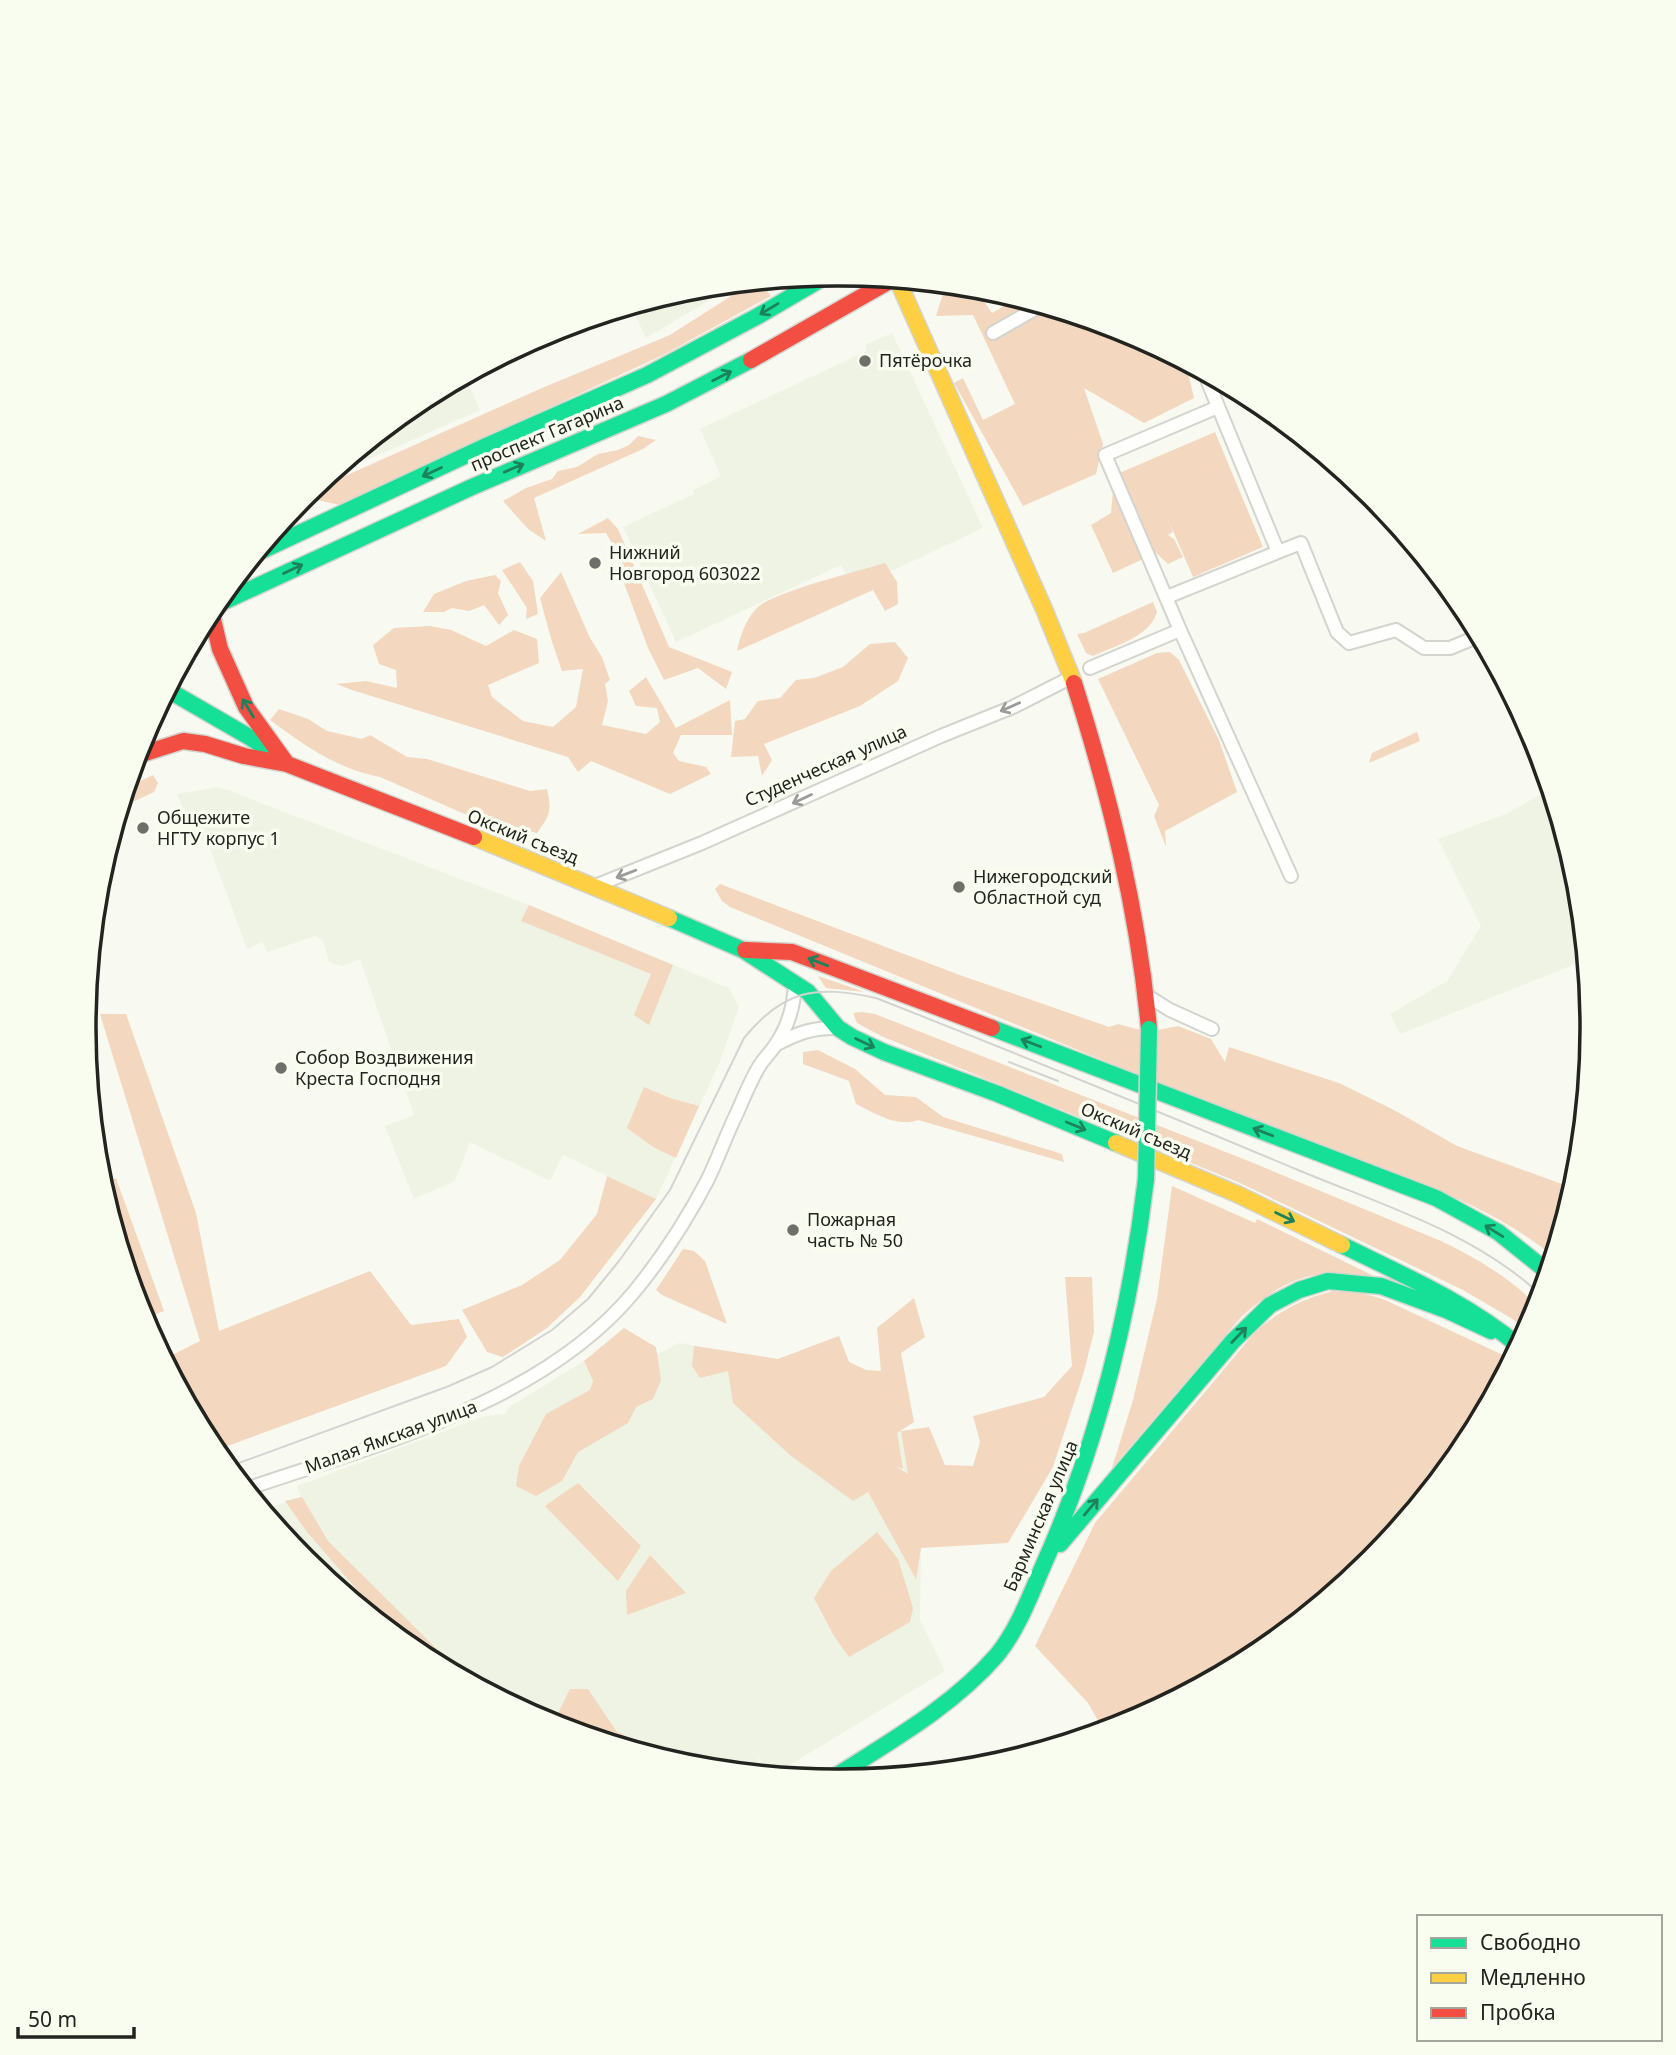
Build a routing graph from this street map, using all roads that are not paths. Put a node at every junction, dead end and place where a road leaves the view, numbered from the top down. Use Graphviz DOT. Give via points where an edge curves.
graph roads {
  1 [pos="808,287"];
  2 [pos="881,287"];
  3 [pos="899,288"];
  4 [pos="1031,311"];
  5 [pos="993,333"];
  6 [pos="1209,385"];
  7 [pos="1218,407"];
  8 [pos="275,545"];
  9 [pos="1278,552"];
  10 [pos="236,595"];
  11 [pos="1167,597"];
  12 [pos="214,627"];
  13 [pos="1180,630"];
  14 [pos="1470,640"];
  15 [pos="1090,668"];
  16 [pos="1072,677"];
  17 [pos="176,694"];
  18 [pos="150,751"];
  19 [pos="287,764"];
  20 [pos="1291,876"];
  21 [pos="595,887"];
  22 [pos="743,950"];
  23 [pos="795,984"];
  24 [pos="1146,995"];
  25 [pos="838,1028"];
  26 [pos="1212,1029"];
  27 [pos="776,1044"];
  28 [pos="1540,1266"];
  29 [pos="1510,1340"];
  30 [pos="1509,1342"];
  31 [pos="255,1486"];
  32 [pos="1047,1560"];
  33 [pos="846,1769"];
  1 -- 8 [label="main road, проспект Гагарина, one-way" via="647,375"];
  10 -- 2 [label="main road, проспект Гагарина, one-way" via="676,398"];
  3 -- 16 [label="main road"];
  4 -- 5 [label="street"];
  6 -- 7 [label="street"];
  7 -- 9 [label="street"];
  7 -- 11 [label="street" via="1105,455"];
  9 -- 11 [label="street"];
  9 -- 14 [label="street" via="1301,543 1338,632 1349,643 1396,630 1424,649 1450,648"];
  11 -- 13 [label="street"];
  19 -- 12 [label="main road, one-way" via="246,707"];
  13 -- 15 [label="street"];
  13 -- 20 [label="street"];
  16 -- 21 [label="street, Студенческая улица, one-way" via="1013,707"];
  16 -- 24 [label="main road" via="1114,818 1140,942"];
  17 -- 19 [label="main road"];
  18 -- 19 [label="main road" via="183,741"];
  19 -- 21 [label="main road, Окский съезд"];
  21 -- 22 [label="main road, Окский съезд"];
  22 -- 23 [label="main road, Окский съезд"];
  28 -- 22 [label="main road, Окский съезд, one-way" via="1498,1232 1436,1198 792,952"];
  23 -- 25 [label="main road, Окский съезд" via="816,1000"];
  23 -- 27 [label="street, Малая Ямская улица" via="793,1006"];
  24 -- 26 [label="street"];
  24 -- 32 [label="main road, Барминская улица, bridge" via="1146,1179 1140,1239 1092,1448"];
  25 -- 27 [label="street" via="801,1031"];
  25 -- 29 [label="main road, Окский съезд, one-way" via="884,1052 998,1094 1237,1194 1454,1300"];
  27 -- 31 [label="street, Малая Ямская улица" via="760,1066 707,1180 659,1260 633,1293 577,1346 523,1382 436,1423"];
  32 -- 30 [label="main road, one-way" via="1233,1341 1270,1306 1299,1290 1328,1281 1381,1286 1446,1310"];
  32 -- 33 [label="main road, Барминская улица" via="1013,1629 974,1679"];
}
